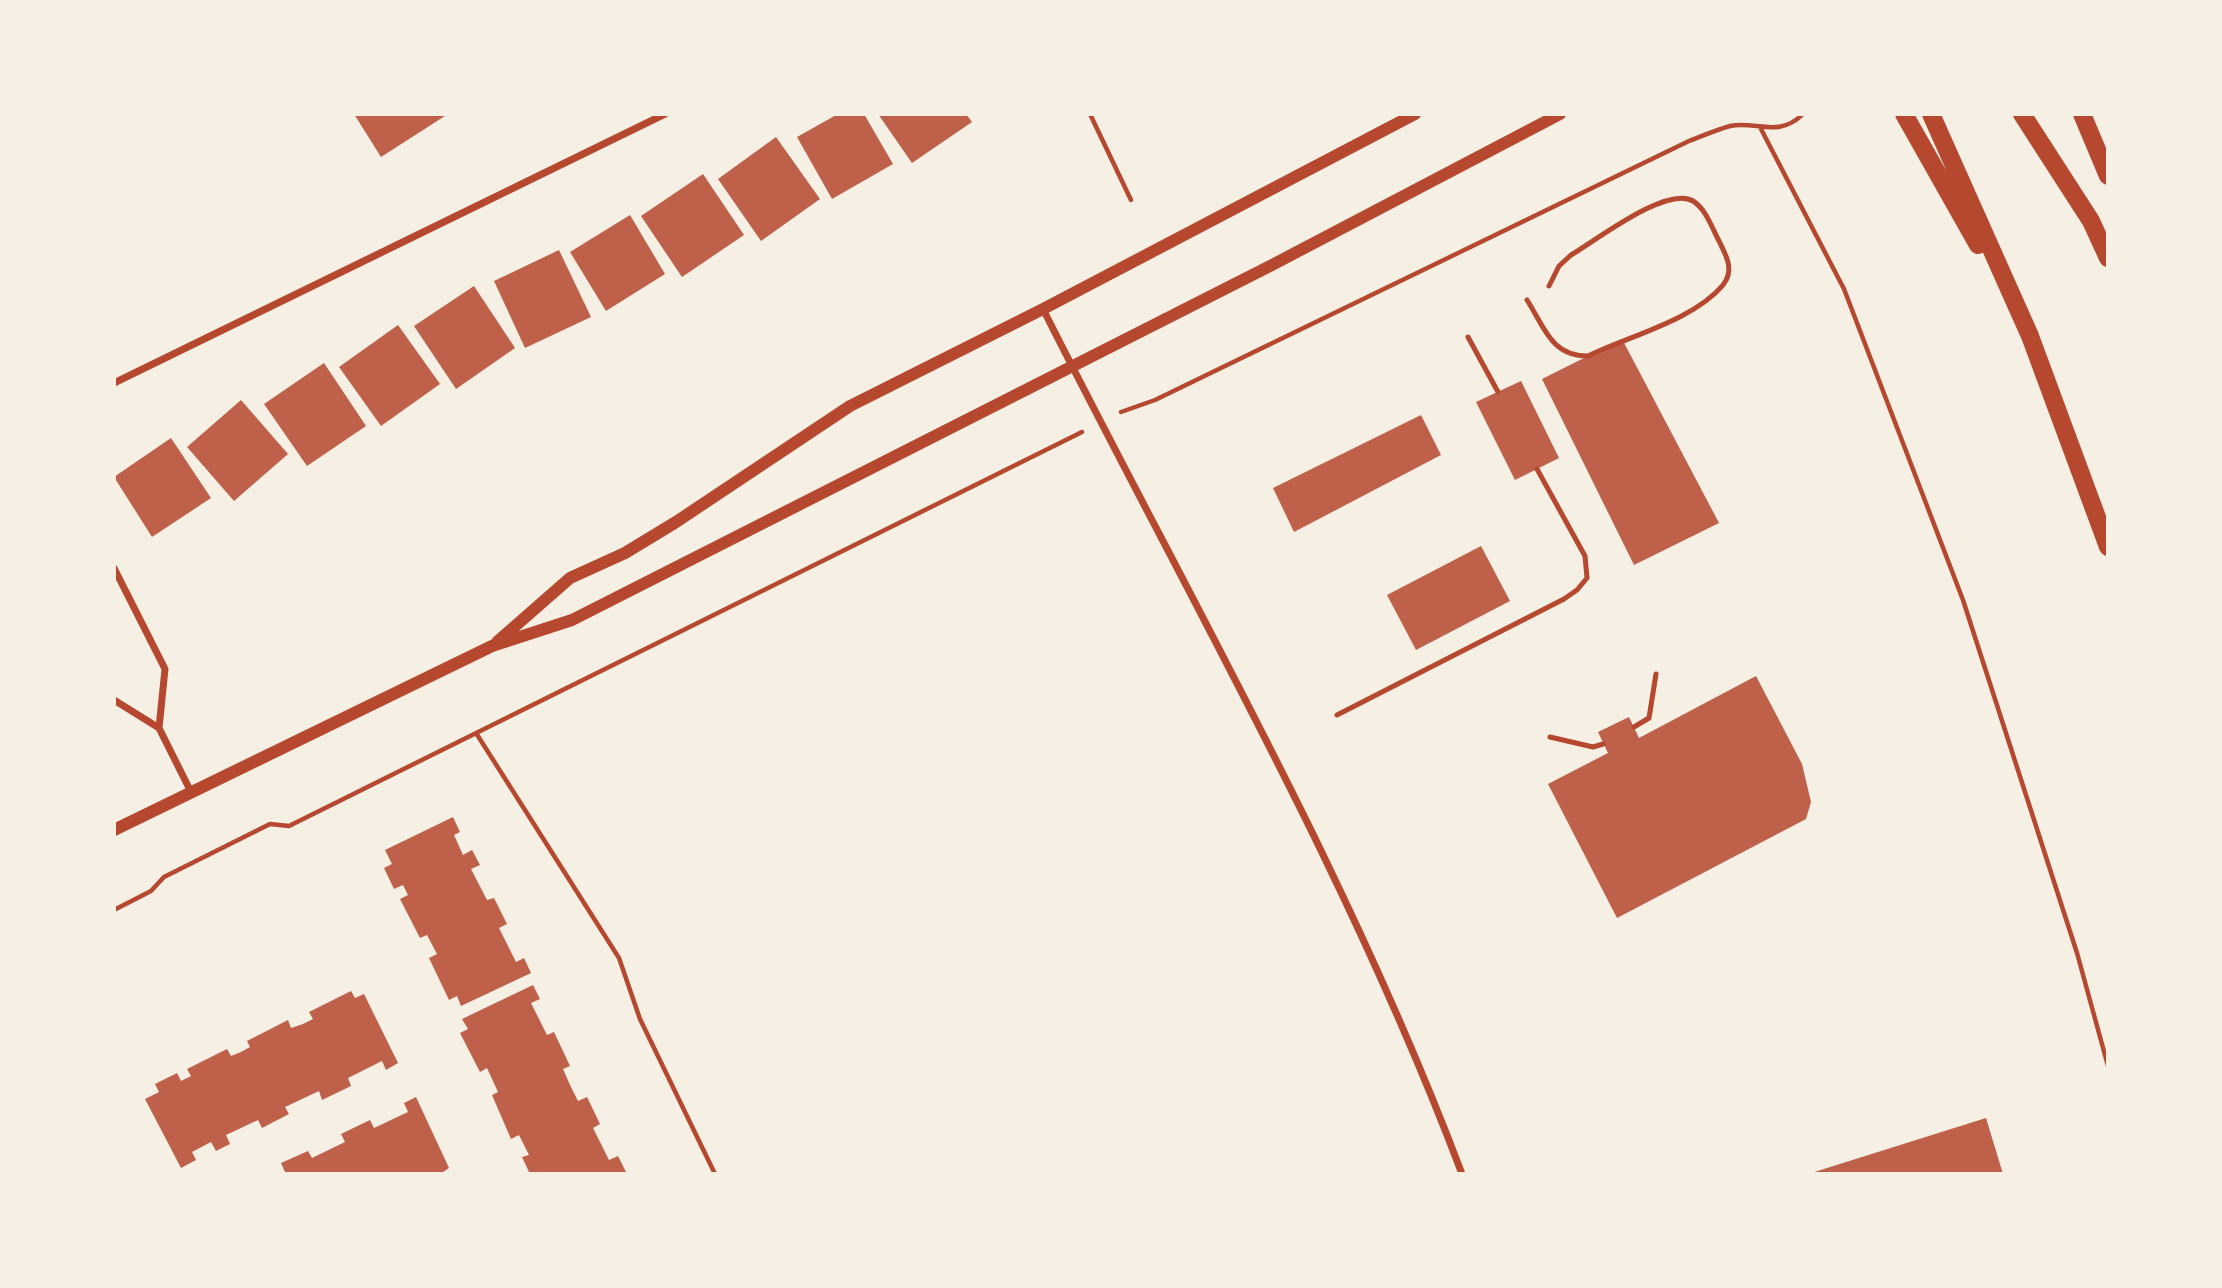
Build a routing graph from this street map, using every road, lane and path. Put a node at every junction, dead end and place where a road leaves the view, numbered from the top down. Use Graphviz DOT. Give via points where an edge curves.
graph roads {
  1 [pos="665,114"];
  2 [pos="1090,114"];
  3 [pos="1415,114"];
  4 [pos="1560,114"];
  5 [pos="1803,114"];
  6 [pos="1904,114"];
  7 [pos="1931,114"];
  8 [pos="2022,114"];
  9 [pos="2082,114"];
  10 [pos="1761,129"];
  11 [pos="2108,176"];
  12 [pos="1131,200"];
  13 [pos="2108,258"];
  14 [pos="1549,286"];
  15 [pos="1527,300"];
  16 [pos="1042,309"];
  17 [pos="2030,336"];
  18 [pos="1468,337"];
  19 [pos="1072,367"];
  20 [pos="114,383"];
  21 [pos="1498,392"];
  22 [pos="1143,402"];
  23 [pos="1065,440"];
  24 [pos="1537,469"];
  25 [pos="2108,547"];
  26 [pos="114,568"];
  27 [pos="492,646"];
  28 [pos="1656,674"];
  29 [pos="114,700"];
  30 [pos="1337,715"];
  31 [pos="159,727"];
  32 [pos="1634,727"];
  33 [pos="476,733"];
  34 [pos="1550,737"];
  35 [pos="1603,744"];
  36 [pos="191,792"];
  37 [pos="114,830"];
  38 [pos="114,910"];
  39 [pos="2108,1066"];
  40 [pos="715,1174"];
  41 [pos="1462,1174"];
  1 -- 20 [label="street"];
  2 -- 12 [label="path"];
  3 -- 16 [label="street"];
  4 -- 19 [label="street"];
  5 -- 10 [label="path" via="1785,125"];
  6 -- 17 [label="main road"];
  7 -- 17 [label="main road"];
  8 -- 13 [label="main road" via="2091,221"];
  9 -- 11 [label="main road"];
  10 -- 22 [label="path" via="1733,125 1689,141 1343,311"];
  10 -- 39 [label="path" via="1844,289 1958,588 2077,953"];
  14 -- 15 [label="lane" via="1571,255 1657,202 1675,198 1688,199 1702,208 1730,271 1726,282 1705,303 1588,356 1560,350"];
  16 -- 19 [label="street"];
  16 -- 27 [label="street" via="849,406 676,522 625,553 570,578"];
  17 -- 25 [label="main road"];
  18 -- 21 [label="lane"];
  19 -- 27 [label="street" via="572,620"];
  19 -- 41 [label="street" via="1278,761 1415,1055"];
  23 -- 33 [label="path"];
  24 -- 30 [label="lane" via="1585,553 1584,583 1564,599"];
  26 -- 31 [label="street" via="165,669"];
  27 -- 36 [label="street"];
  28 -- 32 [label="lane" via="1649,718"];
  29 -- 31 [label="street"];
  31 -- 36 [label="street"];
  33 -- 38 [label="path" via="289,826 270,824 164,877 151,891"];
  33 -- 40 [label="path" via="619,958 640,1019"];
  34 -- 35 [label="lane" via="1593,747"];
  36 -- 37 [label="street"];
}
